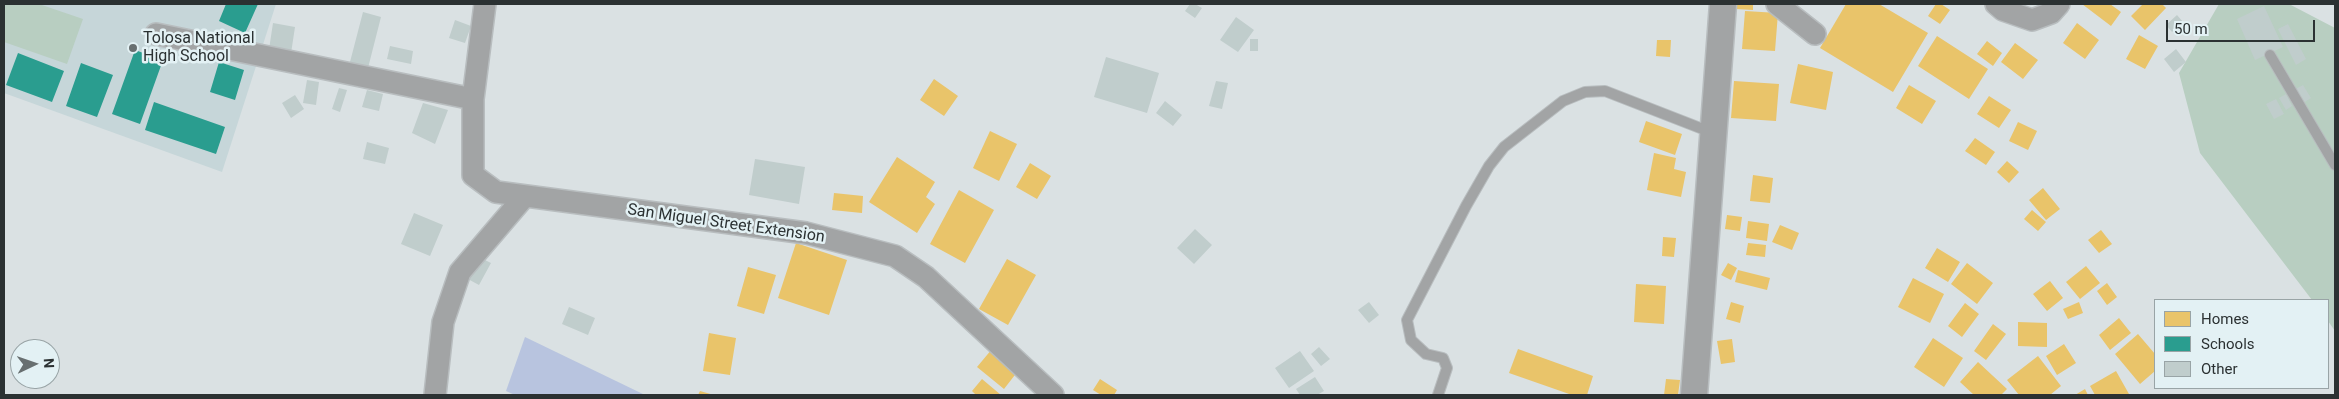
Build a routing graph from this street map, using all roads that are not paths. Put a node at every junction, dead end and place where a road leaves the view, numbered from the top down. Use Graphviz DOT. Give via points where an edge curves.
graph roads {
  1 [pos="485,4"];
  2 [pos="1723,4"];
  3 [pos="1777,4"];
  4 [pos="1996,4"];
  5 [pos="2059,4"];
  6 [pos="156,34"];
  7 [pos="1815,34"];
  8 [pos="2270,55"];
  9 [pos="474,99"];
  10 [pos="1714,133"];
  11 [pos="2335,165"];
  12 [pos="524,197"];
  13 [pos="435,395"];
  14 [pos="1053,395"];
  15 [pos="1438,395"];
  16 [pos="1694,395"];
  1 -- 9 [label="street"];
  2 -- 10 [label="street"];
  3 -- 7 [label="street"];
  4 -- 5 [label="street" via="2003,10 2032,20 2051,13"];
  6 -- 9 [label="street"];
  8 -- 11 [label="lane"];
  9 -- 12 [label="street, San Miguel Street Extension" via="472,175 496,192"];
  10 -- 15 [label="lane" via="1606,91 1585,92 1563,101 1504,147 1466,206 1406,320 1412,340 1426,354 1443,358 1447,368"];
  10 -- 16 [label="street"];
  12 -- 13 [label="street" via="460,272 443,322"];
  12 -- 14 [label="street, San Miguel Street Extension" via="806,232 895,256 926,276"];
}
